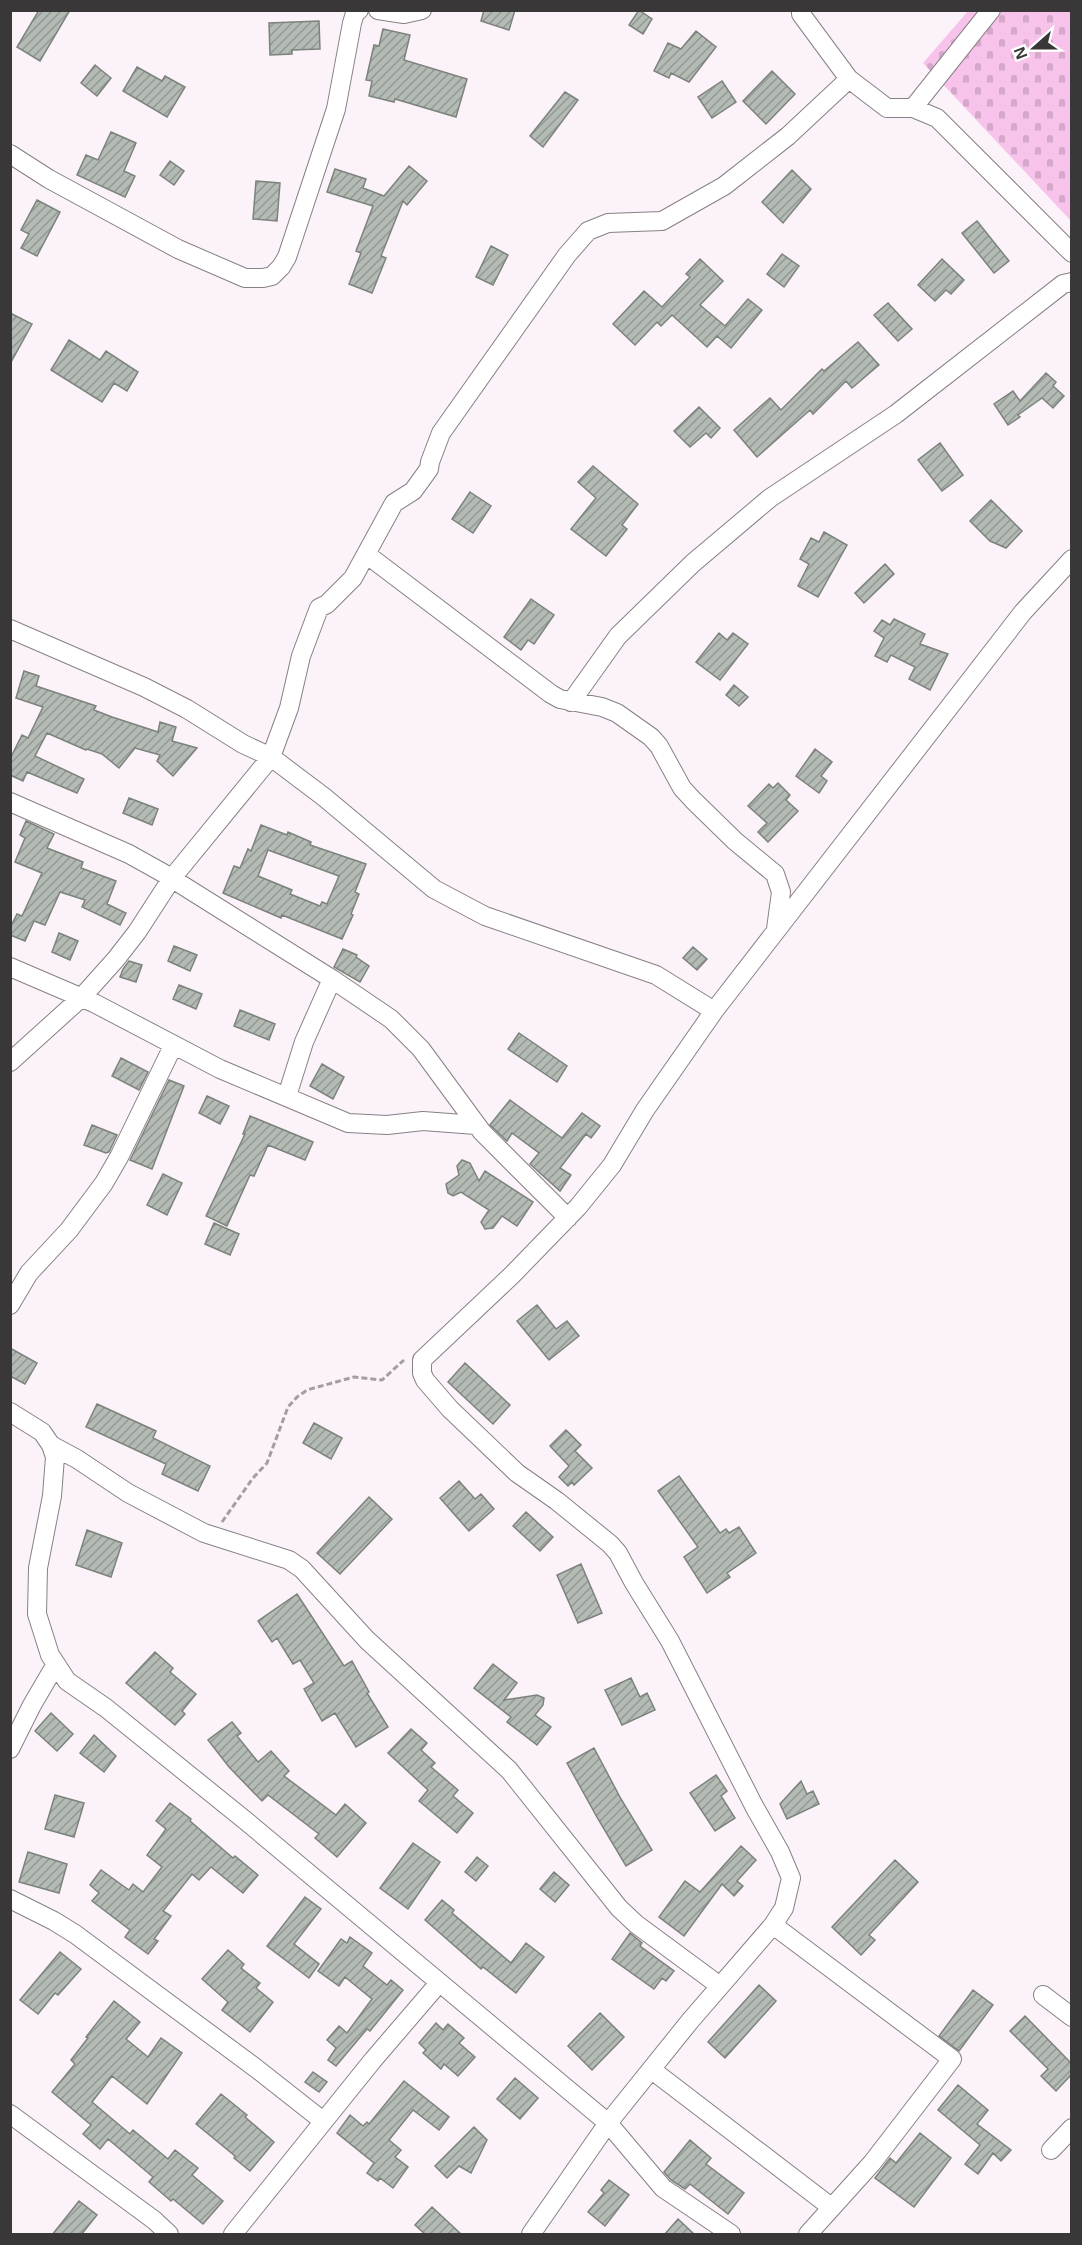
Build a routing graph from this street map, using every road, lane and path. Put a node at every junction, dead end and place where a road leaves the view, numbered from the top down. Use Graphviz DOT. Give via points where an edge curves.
graph roads {
  1 [pos="359,10"];
  2 [pos="378,10"];
  3 [pos="422,10"];
  4 [pos="801,10"];
  5 [pos="991,10"];
  6 [pos="849,79"];
  7 [pos="913,108"];
  8 [pos="10,154"];
  9 [pos="1071,253"];
  10 [pos="1071,282"];
  11 [pos="366,554"];
  12 [pos="1071,559"];
  13 [pos="10,629"];
  14 [pos="571,702"];
  15 [pos="271,757"];
  16 [pos="10,802"];
  17 [pos="172,878"];
  18 [pos="776,931"];
  19 [pos="10,966"];
  20 [pos="332,979"];
  21 [pos="82,997"];
  22 [pos="714,1011"];
  23 [pos="173,1046"];
  24 [pos="10,1062"];
  25 [pos="286,1096"];
  26 [pos="476,1125"];
  27 [pos="568,1218"];
  28 [pos="10,1305"];
  29 [pos="428,1354"];
  30 [pos="10,1412"];
  31 [pos="51,1445"];
  32 [pos="213,1537"];
  33 [pos="56,1664"];
  34 [pos="10,1749"];
  35 [pos="10,1899"];
  36 [pos="773,1925"];
  37 [pos="439,1983"];
  38 [pos="720,1986"];
  39 [pos="1043,1995"];
  40 [pos="1071,2017"];
  41 [pos="652,2070"];
  42 [pos="10,2114"];
  43 [pos="323,2121"];
  44 [pos="608,2123"];
  45 [pos="1071,2128"];
  46 [pos="1051,2150"];
  47 [pos="831,2207"];
  48 [pos="169,2235"];
  49 [pos="233,2235"];
  50 [pos="531,2235"];
  51 [pos="731,2235"];
  52 [pos="808,2235"];
  1 -- 8 [label="street" via="352,23 336,109 315,176 287,257 272,276 245,278 177,249"];
  2 -- 3 [label="street" via="404,14"];
  4 -- 6 [label="street"];
  5 -- 7 [label="street"];
  6 -- 7 [label="street" via="887,108"];
  6 -- 11 [label="street" via="788,136 724,186 662,221 608,223 588,231 441,433 429,469 413,491 394,503"];
  7 -- 9 [label="street" via="938,118"];
  10 -- 14 [label="street" via="1063,284 896,414 770,498 693,563 618,636"];
  11 -- 14 [label="street" via="551,694"];
  11 -- 15 [label="street" via="353,578 319,608"];
  12 -- 18 [label="street" via="1023,612"];
  13 -- 15 [label="street" via="144,687"];
  14 -- 18 [label="street" via="617,713 651,737 682,788 735,841 770,868 781,886"];
  15 -- 17 [label="street"];
  15 -- 22 [label="street" via="425,882 458,903 485,916 657,975"];
  16 -- 17 [label="street" via="129,854"];
  17 -- 20 [label="street"];
  17 -- 21 [label="street" via="137,932"];
  18 -- 22 [label="street"];
  19 -- 21 [label="street"];
  20 -- 25 [label="street" via="304,1042"];
  20 -- 26 [label="street" via="404,1031 434,1065"];
  21 -- 23 [label="street"];
  21 -- 24 [label="street"];
  22 -- 27 [label="street" via="612,1164"];
  23 -- 25 [label="street"];
  23 -- 28 [label="street" via="104,1183 69,1230 29,1273"];
  25 -- 26 [label="street" via="348,1123 387,1125 423,1121"];
  26 -- 27 [label="street"];
  27 -- 29 [label="street"];
  29 -- 32 [label="path" via="402,1361 382,1380 354,1377 297,1397 288,1407 267,1463"];
  29 -- 36 [label="street" via="422,1360 422,1373 450,1409 517,1473 558,1501 618,1553 670,1641 791,1878 784,1908"];
  30 -- 31 [label="street" via="42,1432"];
  31 -- 32 [label="street" via="147,1503"];
  31 -- 33 [label="street" via="54,1476 38,1568 37,1614"];
  32 -- 38 [label="street" via="289,1560 302,1569 367,1640 510,1770 619,1908"];
  33 -- 34 [label="street"];
  33 -- 37 [label="street" via="67,1681 246,1821"];
  35 -- 43 [label="street" via="75,1934"];
  36 -- 38 [label="street"];
  36 -- 47 [label="street" via="952,2059 872,2163"];
  37 -- 43 [label="street"];
  37 -- 44 [label="street"];
  38 -- 41 [label="street"];
  39 -- 40 [label="street"];
  41 -- 44 [label="street"];
  41 -- 47 [label="street"];
  42 -- 48 [label="street"];
  43 -- 49 [label="street"];
  44 -- 50 [label="street"];
  44 -- 51 [label="street" via="663,2188"];
  45 -- 46 [label="street"];
  47 -- 52 [label="street"];
}
